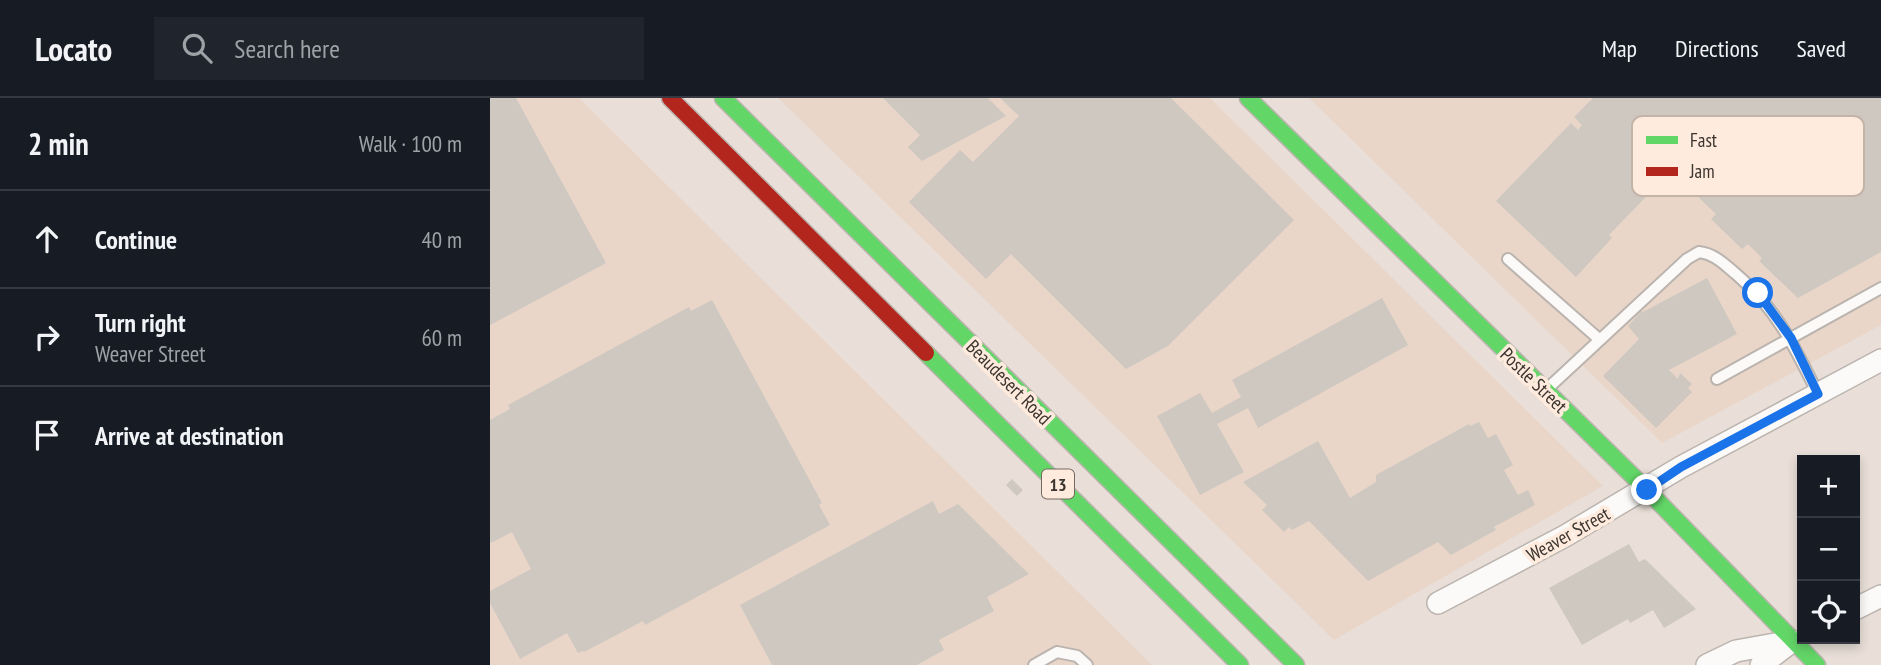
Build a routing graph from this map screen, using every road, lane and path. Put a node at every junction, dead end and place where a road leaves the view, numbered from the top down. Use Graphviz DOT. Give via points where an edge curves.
graph roads {
  1 [pos="670,98"];
  2 [pos="723,98"];
  3 [pos="1248,98"];
  4 [pos="1508,259"];
  5 [pos="1881,288"];
  6 [pos="1791,338"];
  7 [pos="1600,340"];
  8 [pos="1881,360"];
  9 [pos="1717,379"];
  10 [pos="1545,391"];
  11 [pos="1818,394"];
  12 [pos="1647,490"];
  13 [pos="1881,596"];
  14 [pos="1438,603"];
  15 [pos="1860,606"];
  16 [pos="1797,638"];
  17 [pos="1801,644"];
  18 [pos="1034,665"];
  19 [pos="1087,665"];
  20 [pos="1240,665"];
  21 [pos="1296,665"];
  22 [pos="1707,665"];
  23 [pos="1761,665"];
  24 [pos="1817,665"];
  1 -- 20 [label="main road, Beaudesert Road / 13"];
  2 -- 21 [label="main road, Beaudesert Road / 13"];
  3 -- 10 [label="main road, Postle Street"];
  4 -- 7 [label="lane"];
  5 -- 6 [label="lane"];
  6 -- 7 [label="lane" via="1758,293 1712,254 1699,252"];
  6 -- 9 [label="lane"];
  6 -- 11 [label="lane"];
  7 -- 10 [label="lane"];
  8 -- 11 [label="street, Weaver Street"];
  10 -- 12 [label="main road, Postle Street"];
  11 -- 12 [label="street, Weaver Street"];
  12 -- 14 [label="street, Weaver Street"];
  12 -- 16 [label="main road, Postle Street"];
  13 -- 15 [label="street"];
  16 -- 22 [label="street" via="1736,651"];
  16 -- 23 [label="street"];
  17 -- 24 [label="main road, Postle Street"];
  18 -- 19 [label="lane" via="1057,652 1077,656"];
}
